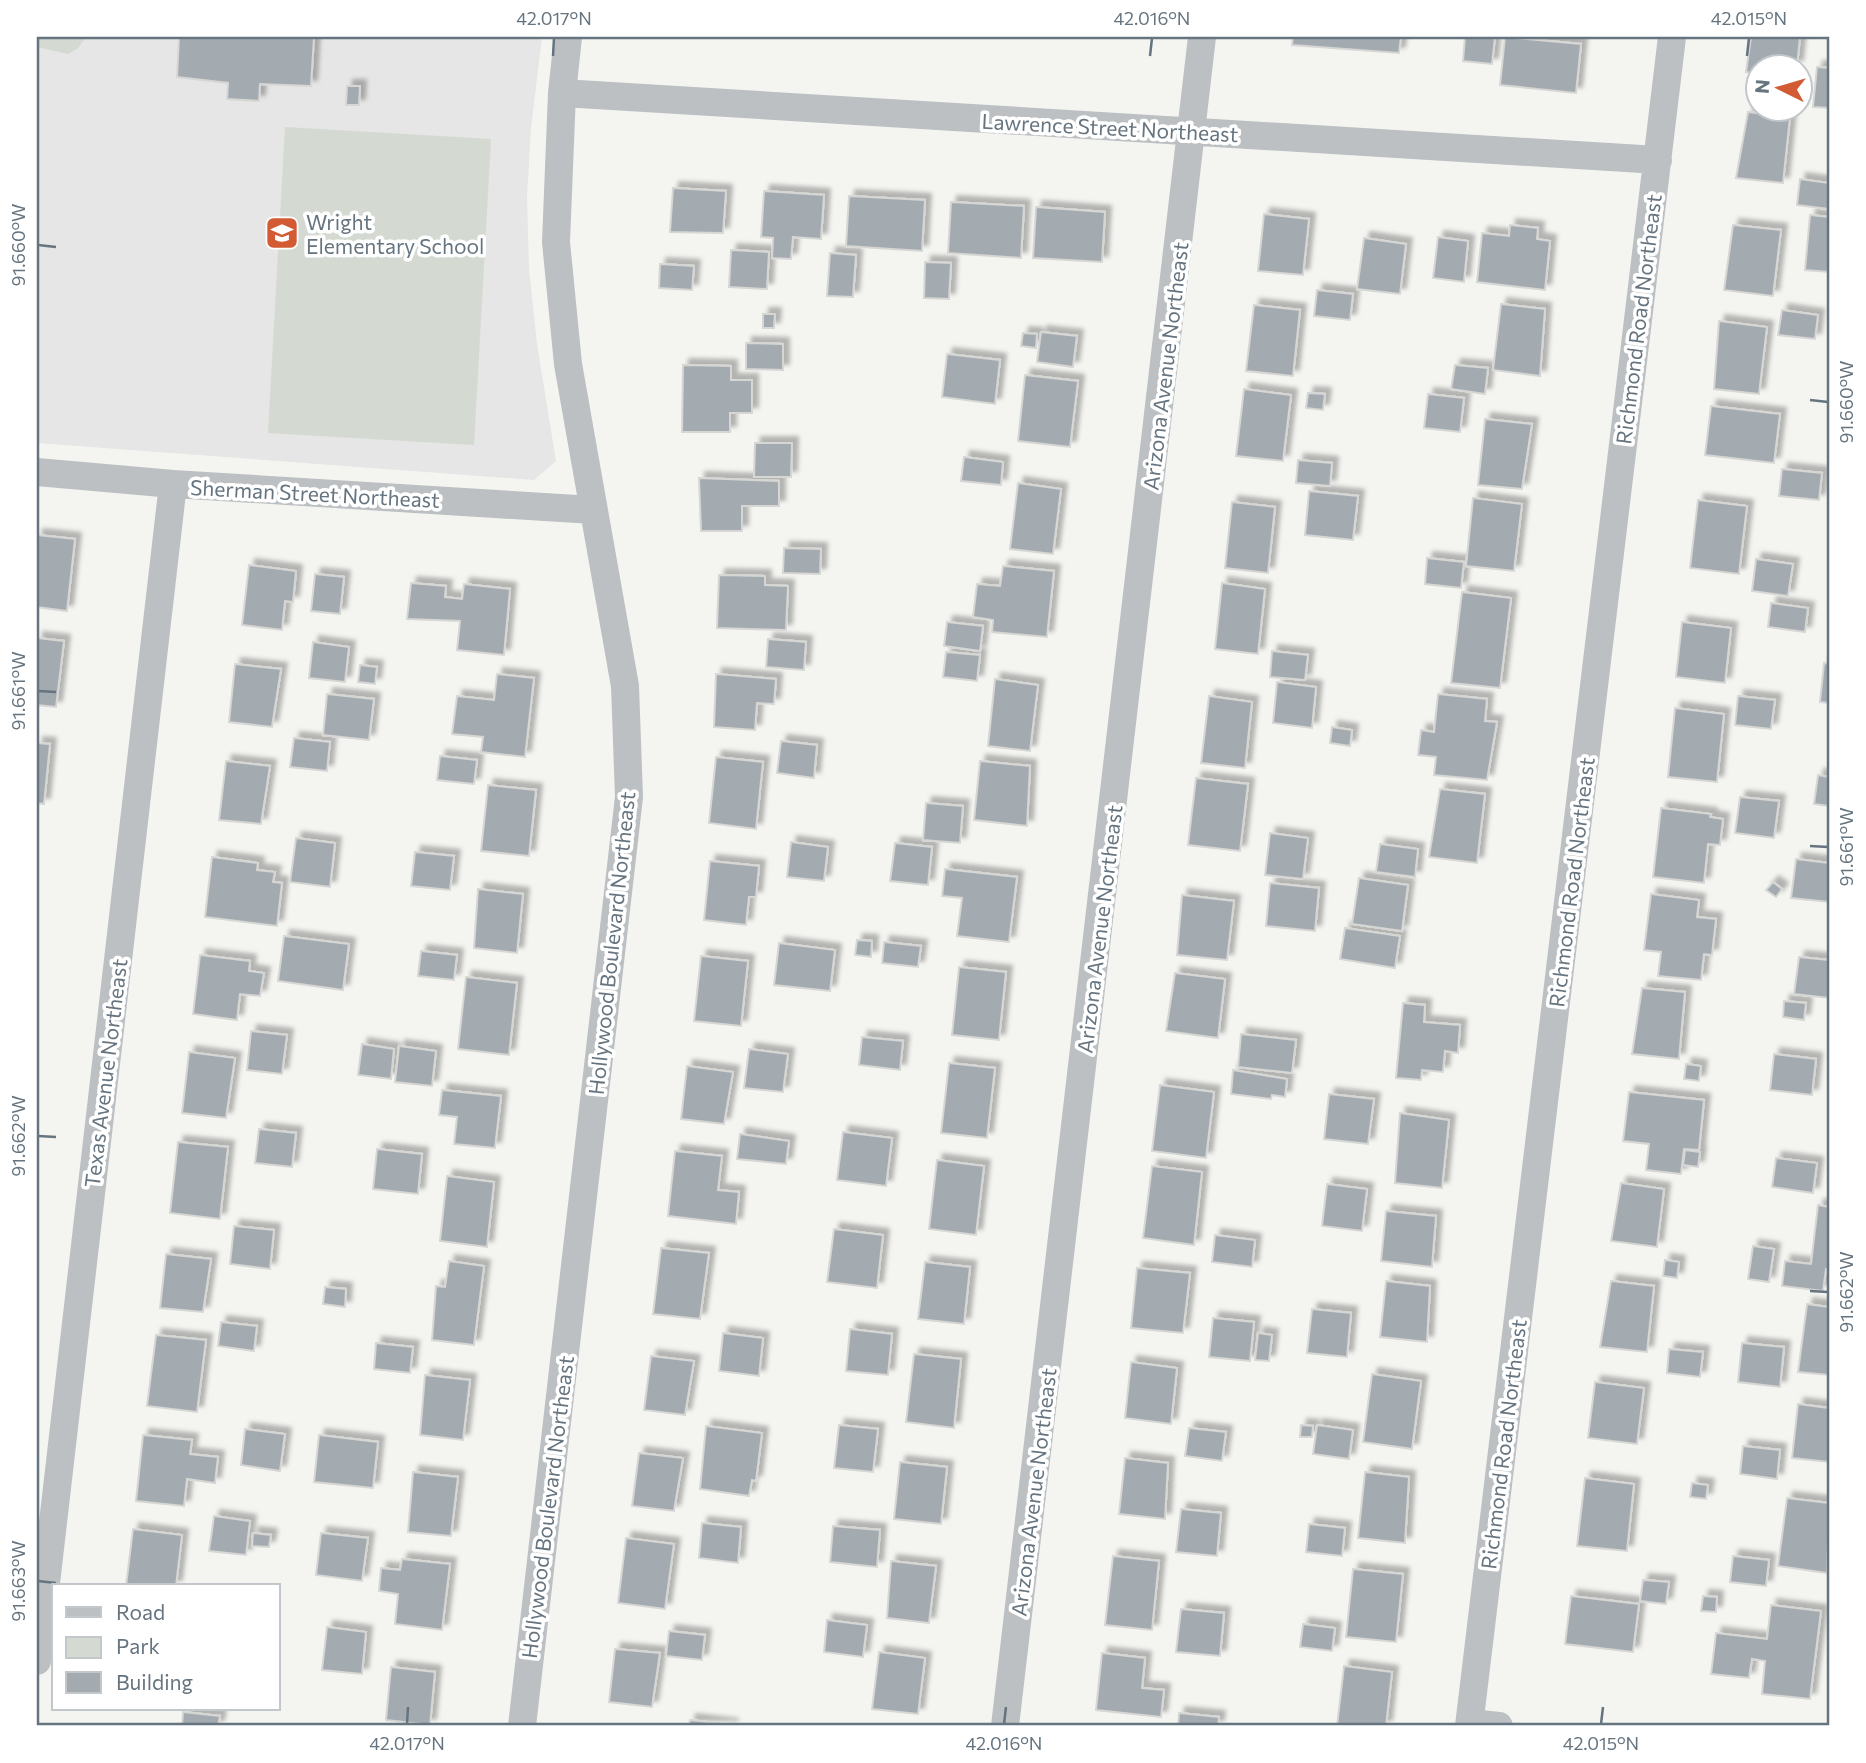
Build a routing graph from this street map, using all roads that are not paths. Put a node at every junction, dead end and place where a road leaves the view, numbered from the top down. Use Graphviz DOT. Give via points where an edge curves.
graph roads {
  1 [pos="568,37"];
  2 [pos="1202,37"];
  3 [pos="1672,37"];
  4 [pos="562,93"];
  5 [pos="1192,132"];
  6 [pos="1658,160"];
  7 [pos="37,472"];
  8 [pos="173,484"];
  9 [pos="593,510"];
  10 [pos="37,1661"];
  11 [pos="1469,1724"];
  12 [pos="522,1726"];
  13 [pos="1005,1726"];
  14 [pos="1499,1726"];
  1 -- 4 [label="street, Hollywood Boulevard Northeast"];
  2 -- 5 [label="street, Arizona Avenue Northeast"];
  3 -- 6 [label="street, Richmond Road Northeast"];
  4 -- 5 [label="street, Lawrence Street Northeast"];
  4 -- 9 [label="street, Hollywood Boulevard Northeast" via="556,242 568,364"];
  5 -- 6 [label="street, Lawrence Street Northeast"];
  5 -- 13 [label="street, Arizona Avenue Northeast"];
  6 -- 11 [label="street, Richmond Road Northeast"];
  7 -- 8 [label="street, Sherman Street Northeast"];
  8 -- 9 [label="street, Sherman Street Northeast"];
  8 -- 10 [label="street, Texas Avenue Northeast"];
  9 -- 12 [label="street, Hollywood Boulevard Northeast" via="625,686 629,797"];
  11 -- 14 [label="street"];
}
